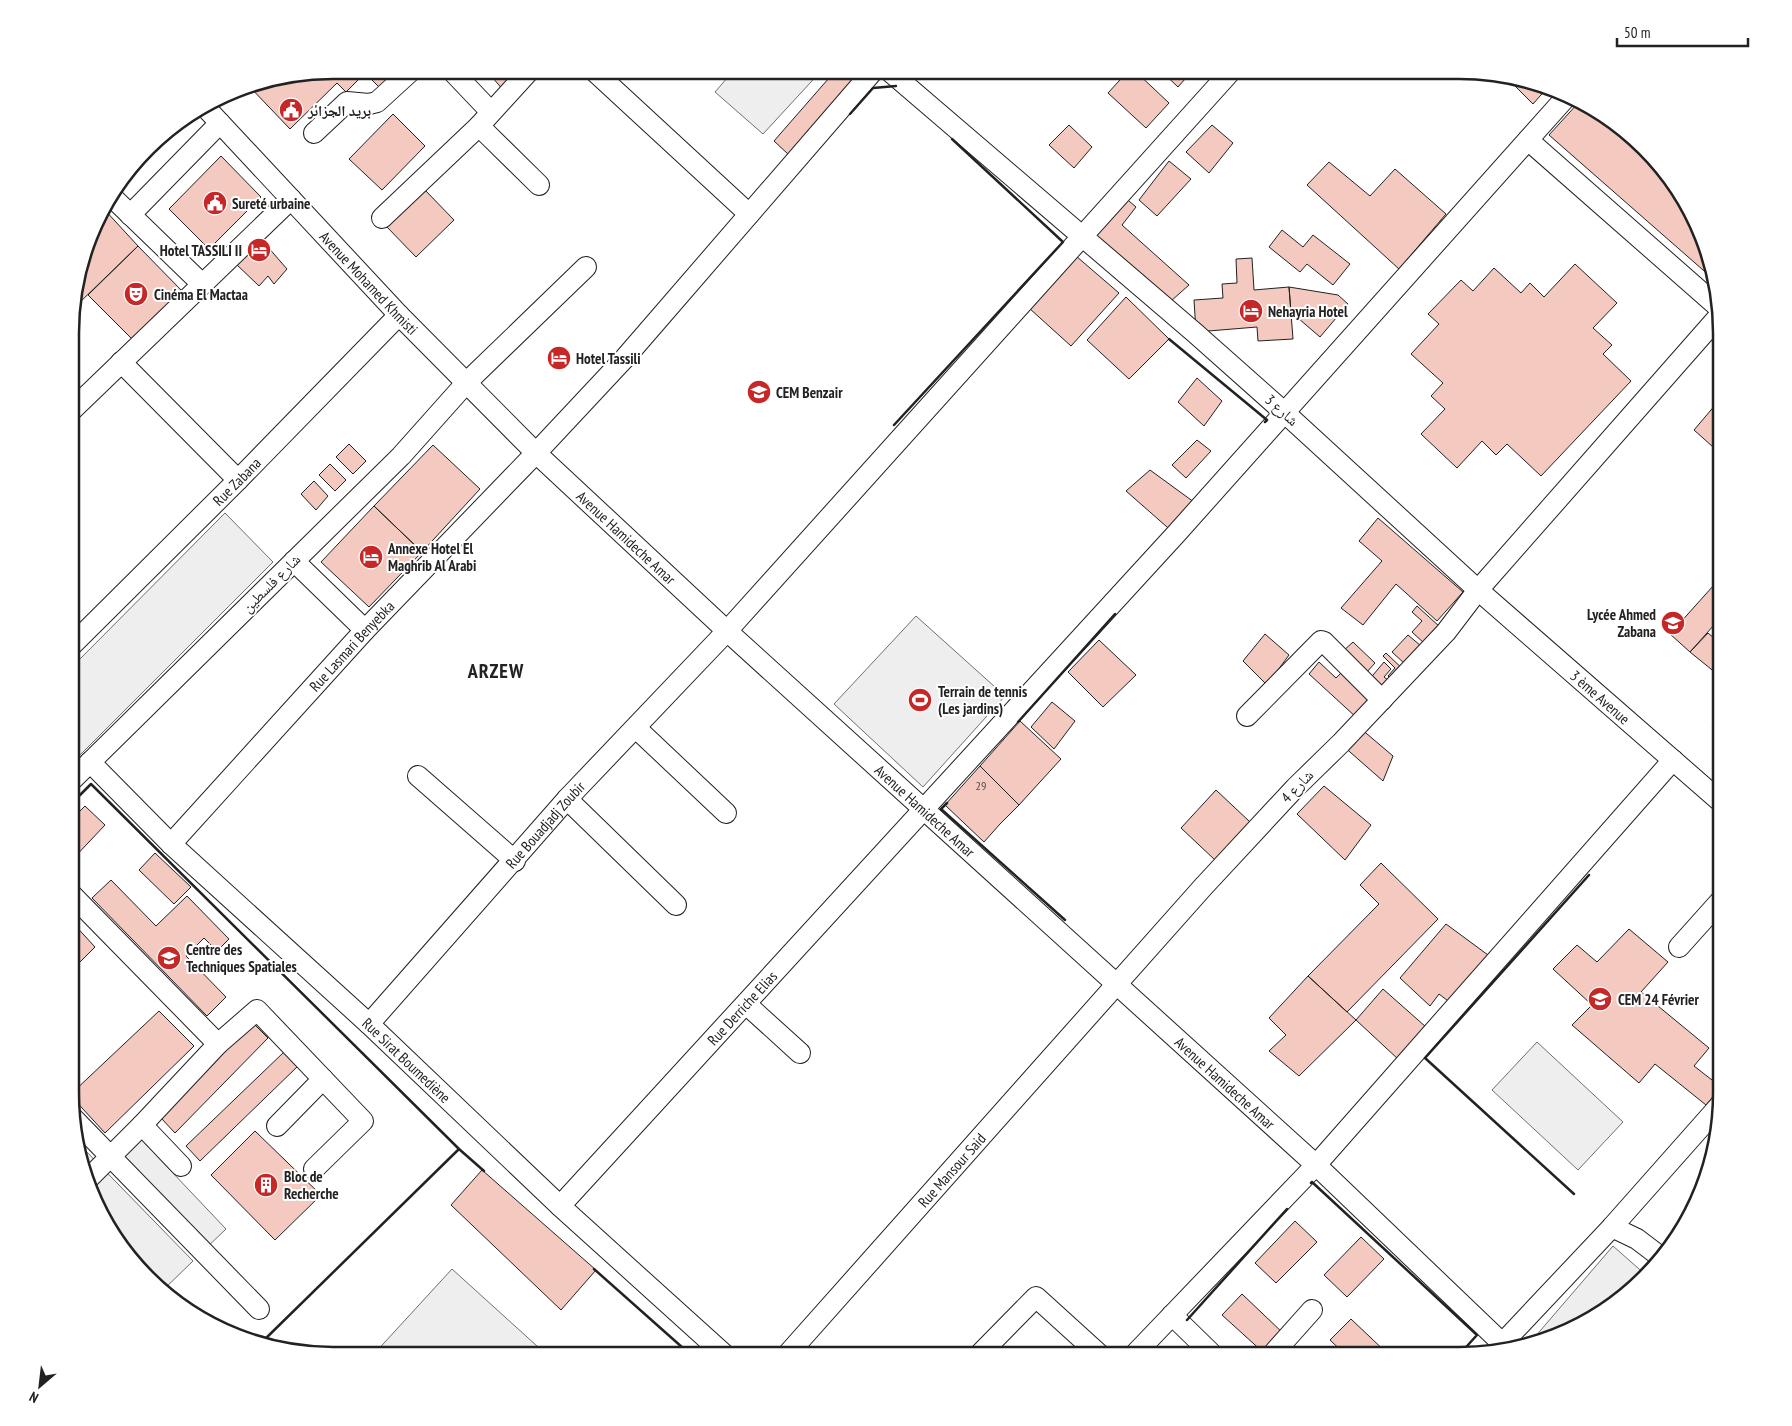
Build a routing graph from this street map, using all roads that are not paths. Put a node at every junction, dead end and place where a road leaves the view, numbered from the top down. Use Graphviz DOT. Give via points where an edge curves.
graph roads {
  1 [pos="402,79"];
  2 [pos="456,79"];
  3 [pos="522,79"];
  4 [pos="603,79"];
  5 [pos="866,79"];
  6 [pos="898,79"];
  7 [pos="1224,79"];
  8 [pos="1563,101"];
  9 [pos="209,111"];
  10 [pos="485,119"];
  11 [pos="220,123"];
  12 [pos="314,133"];
  13 [pos="1528,140"];
  14 [pos="539,185"];
  15 [pos="291,199"];
  16 [pos="116,202"];
  17 [pos="750,214"];
  18 [pos="130,215"];
  19 [pos="382,218"];
  20 [pos="1081,236"];
  21 [pos="586,267"];
  22 [pos="202,284"];
  23 [pos="1711,301"];
  24 [pos="399,315"];
  25 [pos="1713,323"];
  26 [pos="121,362"];
  27 [pos="467,382"];
  28 [pos="79,403"];
  29 [pos="1285,413"];
  30 [pos="536,453"];
  31 [pos="238,480"];
  32 [pos="294,560"];
  33 [pos="1478,590"];
  34 [pos="365,630"];
  35 [pos="727,631"];
  36 [pos="79,637"];
  37 [pos="1382,700"];
  38 [pos="1247,716"];
  39 [pos="636,728"];
  40 [pos="1673,760"];
  41 [pos="90,762"];
  42 [pos="79,773"];
  43 [pos="418,776"];
  44 [pos="1713,795"];
  45 [pos="568,799"];
  46 [pos="924,809"];
  47 [pos="726,812"];
  48 [pos="171,844"];
  49 [pos="515,860"];
  50 [pos="79,902"];
  51 [pos="676,905"];
  52 [pos="1713,909"];
  53 [pos="1679,947"];
  54 [pos="1116,983"];
  55 [pos="746,1004"];
  56 [pos="370,1024"];
  57 [pos="218,1044"];
  58 [pos="800,1053"];
  59 [pos="324,1079"];
  60 [pos="1713,1113"];
  61 [pos="142,1125"];
  62 [pos="81,1126"];
  63 [pos="277,1126"];
  64 [pos="112,1156"];
  65 [pos="1316,1165"];
  66 [pos="181,1166"];
  67 [pos="314,1169"];
  68 [pos="92,1175"];
  69 [pos="560,1206"];
  70 [pos="1612,1227"];
  71 [pos="1656,1254"];
  72 [pos="259,1309"];
  73 [pos="1312,1310"];
  74 [pos="1172,1315"];
  75 [pos="1505,1343"];
  76 [pos="1500,1344"];
  77 [pos="716,1347"];
  78 [pos="794,1347"];
  79 [pos="987,1347"];
  80 [pos="1091,1347"];
  81 [pos="1145,1347"];
  82 [pos="1205,1347"];
  83 [pos="1279,1347"];
  1 -- 12 [label="street" via="376,102 347,102"];
  2 -- 10 [label="street"];
  3 -- 10 [label="street"];
  4 -- 17 [label="street"];
  5 -- 17 [label="street, Rue Lasmari Benyebka"];
  6 -- 20 [label="street, شارع 3"];
  7 -- 20 [label="street, Rue Bouadjadj Zoubir"];
  8 -- 13 [label="street, Rue Derriche Elias"];
  9 -- 11 [label="street, Avenue Mohamed Khmisti"];
  10 -- 14 [label="street"];
  10 -- 19 [label="street"];
  11 -- 15 [label="street, Avenue Mohamed Khmisti"];
  11 -- 18 [label="street"];
  13 -- 23 [label="street"];
  13 -- 29 [label="street, Rue Derriche Elias"];
  15 -- 22 [label="street"];
  15 -- 24 [label="street, Avenue Mohamed Khmisti"];
  16 -- 18 [label="street"];
  17 -- 30 [label="street, Rue Lasmari Benyebka" via="624,359"];
  18 -- 22 [label="street"];
  20 -- 29 [label="street, شارع 3"];
  20 -- 35 [label="street, Rue Bouadjadj Zoubir"];
  21 -- 27 [label="street, شارع فلسطين"];
  22 -- 26 [label="street"];
  24 -- 27 [label="street, Avenue Mohamed Khmisti"];
  24 -- 31 [label="street, Rue Zabana"];
  25 -- 33 [label="street, شارع 4"];
  26 -- 28 [label="street"];
  26 -- 31 [label="street"];
  27 -- 30 [label="street, Avenue Mohamed Khmisti"];
  27 -- 32 [label="street, شارع فلسطين" via="401,456"];
  29 -- 33 [label="street, شارع 3"];
  29 -- 46 [label="street, Rue Derriche Elias"];
  30 -- 34 [label="street, Rue Lasmari Benyebka"];
  30 -- 35 [label="street, Avenue Hamideche Amar"];
  31 -- 36 [label="street, Rue Zabana"];
  32 -- 34 [label="street"];
  32 -- 41 [label="street, شارع فلسطين"];
  33 -- 37 [label="street, شارع 4" via="1446,632"];
  33 -- 40 [label="street, 3 ème Avenue"];
  34 -- 48 [label="street, Rue Lasmari Benyebka"];
  35 -- 39 [label="street, Rue Bouadjadj Zoubir"];
  35 -- 46 [label="street, Avenue Hamideche Amar"];
  37 -- 38 [label="street" via="1320,641"];
  37 -- 54 [label="street, شارع 4" via="1295,788"];
  39 -- 45 [label="street, Rue Bouadjadj Zoubir"];
  39 -- 47 [label="street"];
  40 -- 44 [label="street, 3 ème Avenue"];
  40 -- 65 [label="street"];
  41 -- 42 [label="street, شارع فلسطين"];
  41 -- 48 [label="street, Rue Sirat Boumediène"];
  43 -- 49 [label="street"];
  45 -- 49 [label="street, Rue Bouadjadj Zoubir"];
  45 -- 51 [label="street"];
  46 -- 54 [label="street, Avenue Hamideche Amar"];
  46 -- 55 [label="street, Rue Derriche Elias"];
  48 -- 56 [label="street, Rue Sirat Boumediène"];
  49 -- 56 [label="street, Rue Bouadjadj Zoubir"];
  50 -- 57 [label="street"];
  52 -- 53 [label="street"];
  54 -- 65 [label="street, Avenue Hamideche Amar"];
  54 -- 78 [label="street, Rue Mansour Said"];
  55 -- 58 [label="street"];
  55 -- 69 [label="street, Rue Derriche Elias"];
  56 -- 69 [label="street, Rue Sirat Boumediène"];
  57 -- 59 [label="street" via="257,1010"];
  57 -- 61 [label="street"];
  59 -- 63 [label="street"];
  59 -- 67 [label="street" via="363,1121"];
  60 -- 70 [label="street"];
  61 -- 64 [label="street"];
  61 -- 66 [label="street"];
  62 -- 64 [label="street"];
  64 -- 68 [label="street"];
  64 -- 72 [label="street"];
  65 -- 74 [label="street"];
  65 -- 76 [label="street, Avenue Hamideche Amar"];
  69 -- 77 [label="street, Rue Sirat Boumediène"];
  70 -- 71 [label="street" via="1637,1239"];
  70 -- 75 [label="street"];
  73 -- 83 [label="street"];
  74 -- 81 [label="street"];
  74 -- 82 [label="street"];
  79 -- 80 [label="street" via="1036,1297"];
}
